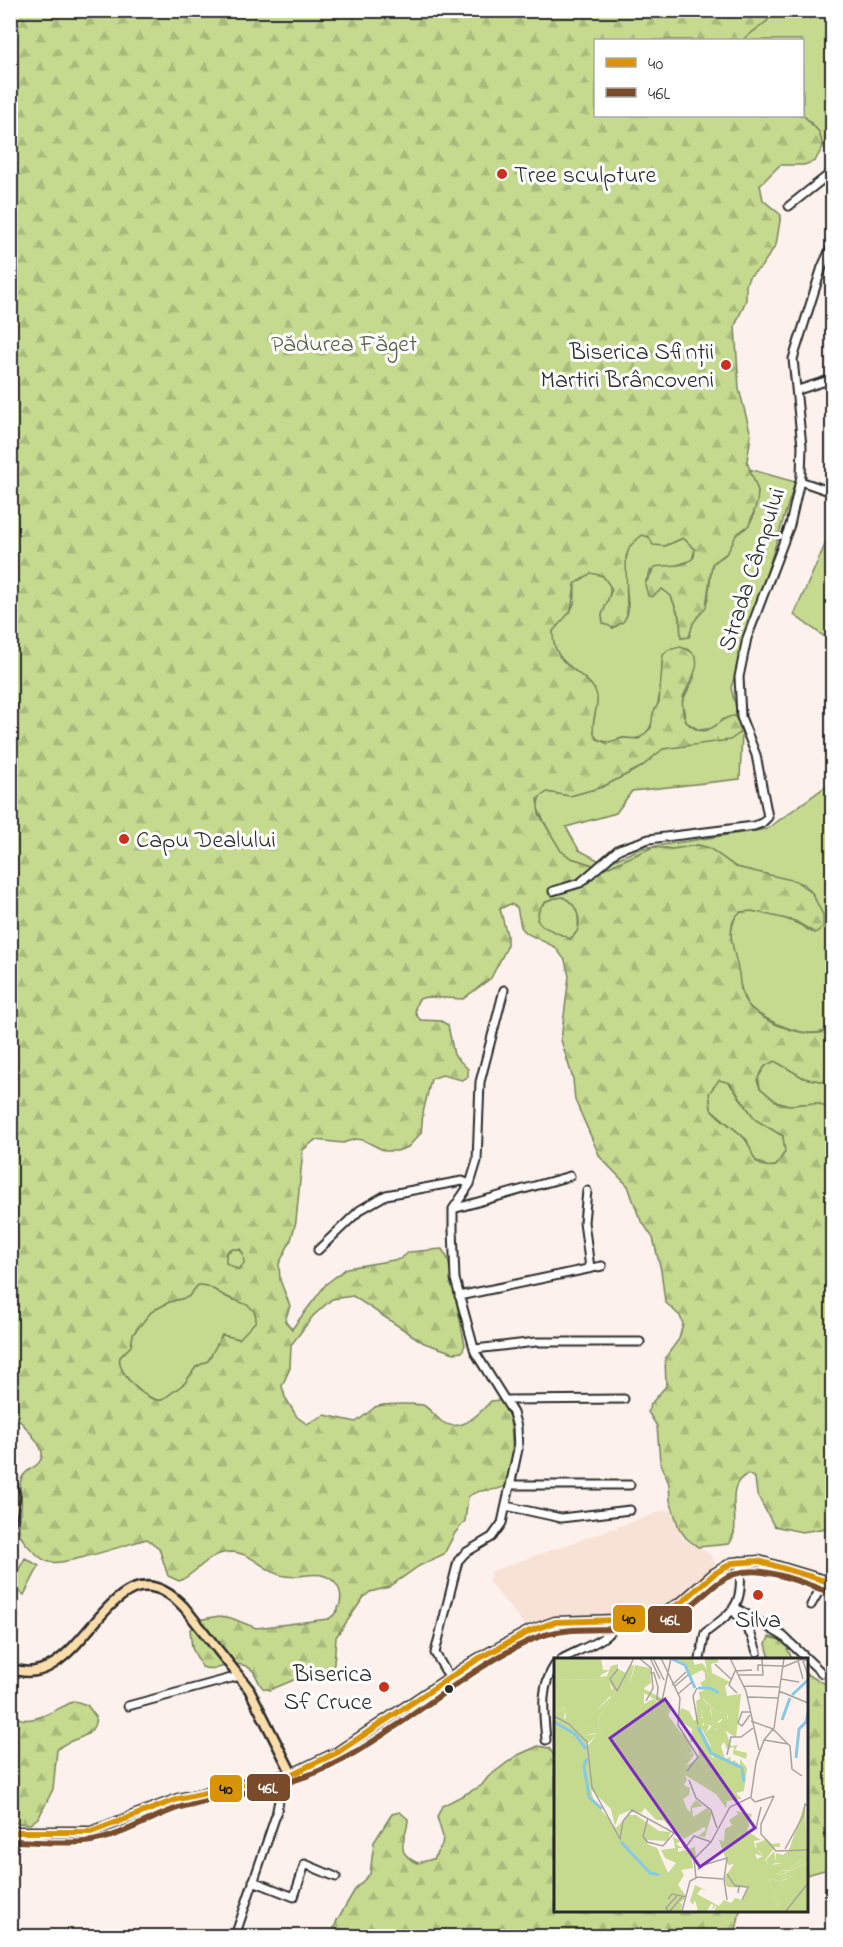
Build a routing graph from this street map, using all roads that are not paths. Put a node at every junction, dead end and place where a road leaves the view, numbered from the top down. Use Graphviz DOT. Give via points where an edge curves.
graph roads {
  1 [pos="832,172"];
  2 [pos="789,206"];
  3 [pos="832,245"];
  4 [pos="832,379"];
  5 [pos="798,390"];
  6 [pos="800,481"];
  7 [pos="832,492"];
  8 [pos="552,891"];
  9 [pos="504,990"];
  10 [pos="570,1176"];
  11 [pos="470,1184"];
  12 [pos="587,1191"];
  13 [pos="453,1209"];
  14 [pos="318,1250"];
  15 [pos="602,1266"];
  16 [pos="590,1268"];
  17 [pos="459,1296"];
  18 [pos="640,1342"];
  19 [pos="475,1349"];
  20 [pos="624,1399"];
  21 [pos="506,1400"];
  22 [pos="10,1475"];
  23 [pos="511,1485"];
  24 [pos="630,1485"];
  25 [pos="506,1506"];
  26 [pos="630,1510"];
  27 [pos="10,1524"];
  28 [pos="740,1561"];
  29 [pos="829,1582"];
  30 [pos="811,1605"];
  31 [pos="735,1610"];
  32 [pos="618,1620"];
  33 [pos="757,1652"];
  34 [pos="564,1658"];
  35 [pos="700,1658"];
  36 [pos="806,1658"];
  37 [pos="807,1659"];
  38 [pos="554,1667"];
  39 [pos="10,1668"];
  40 [pos="822,1673"];
  41 [pos="239,1676"];
  42 [pos="449,1677"];
  43 [pos="128,1706"];
  44 [pos="546,1740"];
  45 [pos="288,1775"];
  46 [pos="10,1832"];
  47 [pos="336,1877"];
  48 [pos="253,1881"];
  49 [pos="235,1936"];
  1 -- 2 [label="street"];
  3 -- 5 [label="street, Strada Câmpului" via="793,359"];
  4 -- 5 [label="street"];
  5 -- 6 [label="street, Strada Câmpului"];
  6 -- 7 [label="street"];
  6 -- 8 [label="street, Strada Câmpului" via="790,525 747,638 739,678 741,717 756,755 768,817 754,826 639,842 619,849 580,883"];
  9 -- 11 [label="street" via="480,1082 477,1161"];
  10 -- 13 [label="street"];
  11 -- 13 [label="street"];
  11 -- 14 [label="street" via="462,1181 386,1195 360,1210"];
  12 -- 16 [label="street" via="584,1222"];
  13 -- 17 [label="street"];
  15 -- 16 [label="street"];
  16 -- 17 [label="street"];
  17 -- 19 [label="street"];
  18 -- 19 [label="street" via="536,1342"];
  19 -- 21 [label="street"];
  20 -- 21 [label="street"];
  21 -- 23 [label="street" via="517,1427 518,1449"];
  22 -- 27 [label="main road" via="15,1497"];
  23 -- 24 [label="street"];
  23 -- 25 [label="street"];
  25 -- 26 [label="street" via="561,1518"];
  25 -- 42 [label="street" via="502,1523 492,1537 458,1561 435,1653"];
  28 -- 29 [label="main road" via="768,1563"];
  28 -- 31 [label="street" via="741,1584"];
  28 -- 32 [label="main road" via="725,1566 687,1598 659,1614"];
  29 -- 30 [label="street"];
  31 -- 33 [label="street" via="752,1635"];
  31 -- 35 [label="street" via="705,1634"];
  31 -- 36 [label="street" via="783,1636"];
  32 -- 34 [label="street" via="606,1636"];
  32 -- 42 [label="main road" via="571,1620 541,1626"];
  37 -- 40 [label="street"];
  38 -- 44 [label="street" via="543,1706"];
  39 -- 41 [label="main road" via="29,1671 55,1661 124,1593 146,1586 163,1590 177,1600"];
  41 -- 43 [label="street"];
  41 -- 45 [label="main road" via="260,1707"];
  42 -- 45 [label="main road" via="338,1752"];
  45 -- 46 [label="main road" via="178,1799 91,1832"];
  45 -- 48 [label="street"];
  47 -- 48 [label="street" via="306,1864 294,1897"];
  48 -- 49 [label="street"];
}
